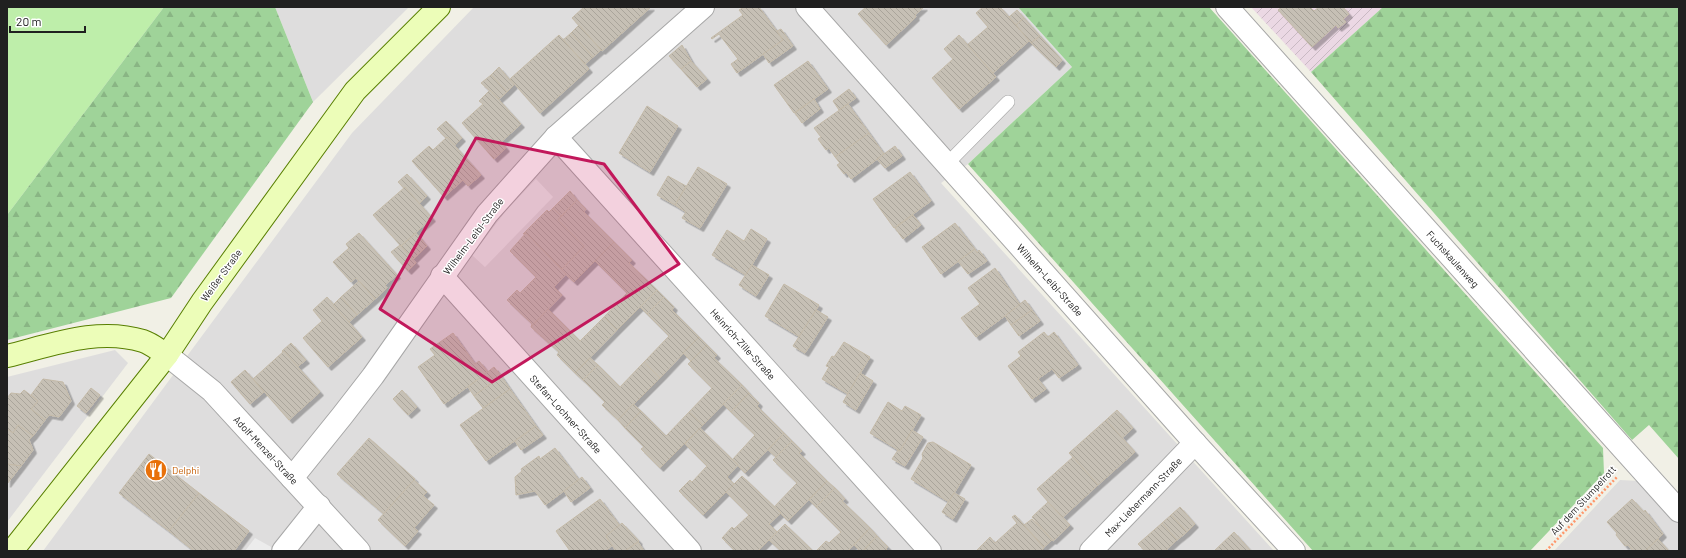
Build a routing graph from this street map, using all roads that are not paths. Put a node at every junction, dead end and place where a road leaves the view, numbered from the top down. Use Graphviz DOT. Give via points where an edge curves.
graph roads {
  1 [pos="439,7"];
  2 [pos="703,7"];
  3 [pos="807,7"];
  4 [pos="1227,7"];
  5 [pos="1008,102"];
  6 [pos="556,137"];
  7 [pos="947,164"];
  8 [pos="442,276"];
  9 [pos="167,355"];
  10 [pos="7,356"];
  11 [pos="1195,443"];
  12 [pos="292,478"];
  13 [pos="319,506"];
  14 [pos="1679,511"];
  15 [pos="12,551"];
  16 [pos="283,551"];
  17 [pos="359,551"];
  18 [pos="690,551"];
  19 [pos="930,551"];
  20 [pos="1092,551"];
  21 [pos="1294,551"];
  1 -- 9 [label="street, Weißer Straße" via="355,91 202,302"];
  2 -- 6 [label="street, Wilhelm-Leibl-Straße"];
  3 -- 7 [label="street, Wilhelm-Leibl-Straße"];
  4 -- 14 [label="street, Fuchskaulenweg"];
  5 -- 7 [label="lane"];
  6 -- 8 [label="street, Wilhelm-Leibl-Straße" via="487,214"];
  6 -- 19 [label="street, Heinrich-Zille-Straße"];
  7 -- 11 [label="street, Wilhelm-Leibl-Straße"];
  8 -- 12 [label="street, Wilhelm-Leibl-Straße" via="347,411"];
  8 -- 18 [label="street, Stefan-Lochner-Straße"];
  9 -- 10 [label="street" via="145,342 115,336 91,335"];
  9 -- 12 [label="street, Adolf-Menzel-Straße" via="212,391"];
  9 -- 15 [label="street, Weißer Straße"];
  11 -- 20 [label="street, Max-Liebermann-Straße"];
  11 -- 21 [label="street, Wilhelm-Leibl-Straße"];
  12 -- 13 [label="street, Adolf-Menzel-Straße"];
  13 -- 16 [label="street"];
  13 -- 17 [label="street, Adolf-Menzel-Straße"];
}
